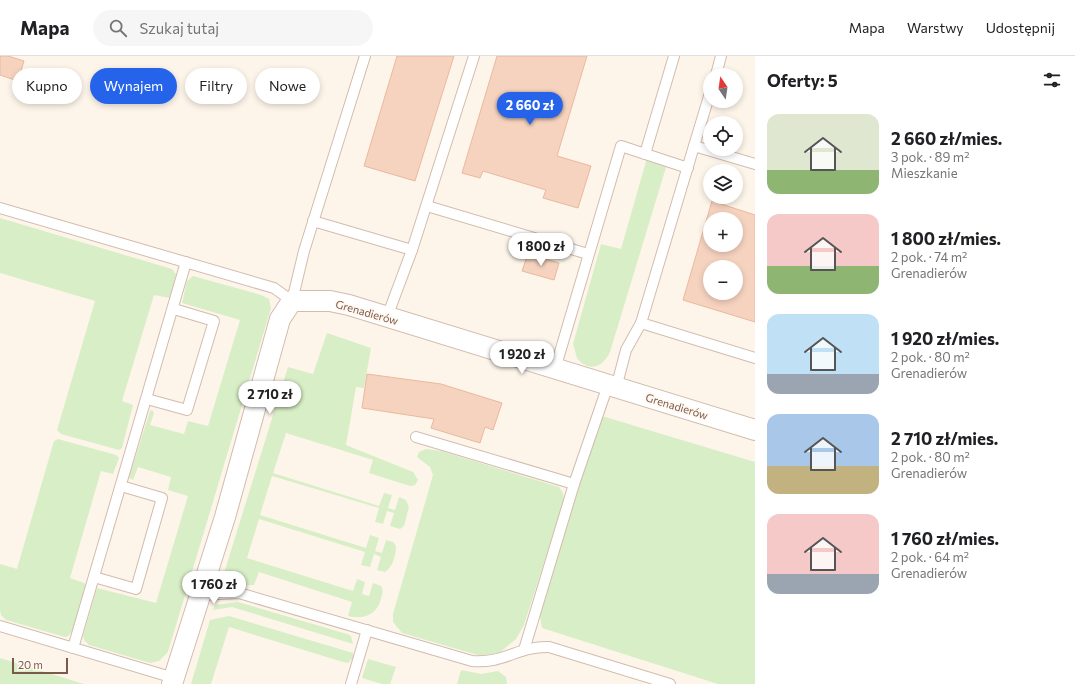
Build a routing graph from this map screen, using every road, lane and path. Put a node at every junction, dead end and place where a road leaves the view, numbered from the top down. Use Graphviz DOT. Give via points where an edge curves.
graph roads {
  1 [pos="365,56"];
  2 [pos="474,56"];
  3 [pos="674,56"];
  4 [pos="721,56"];
  5 [pos="718,68"];
  6 [pos="705,108"];
  7 [pos="694,146"];
  8 [pos="645,154"];
  9 [pos="755,164"];
  10 [pos="688,168"];
  11 [pos="427,206"];
  12 [pos="0,208"];
  13 [pos="314,221"];
  14 [pos="412,250"];
  15 [pos="588,254"];
  16 [pos="186,262"];
  17 [pos="292,302"];
  18 [pos="174,309"];
  19 [pos="387,317"];
  20 [pos="641,323"];
  21 [pos="755,358"];
  22 [pos="555,369"];
  23 [pos="612,386"];
  24 [pos="147,399"];
  25 [pos="755,430"];
  26 [pos="416,437"];
  27 [pos="574,484"];
  28 [pos="121,486"];
  29 [pos="94,577"];
  30 [pos="200,595"];
  31 [pos="0,626"];
  32 [pos="367,630"];
  33 [pos="73,648"];
  34 [pos="524,650"];
  35 [pos="173,681"];
  36 [pos="351,684"];
  37 [pos="670,684"];
  1 -- 13 [label="lane"];
  2 -- 11 [label="lane"];
  3 -- 8 [label="lane"];
  4 -- 5 [label="lane"];
  6 -- 7 [label="lane"];
  7 -- 9 [label="lane"];
  7 -- 10 [label="lane"];
  8 -- 10 [label="lane"];
  8 -- 15 [label="lane" via="621,146"];
  10 -- 20 [label="lane"];
  11 -- 14 [label="lane"];
  11 -- 15 [label="lane"];
  12 -- 16 [label="lane"];
  13 -- 14 [label="lane"];
  13 -- 17 [label="lane"];
  14 -- 19 [label="lane"];
  15 -- 22 [label="lane"];
  16 -- 17 [label="lane" via="274,288"];
  16 -- 18 [label="lane"];
  17 -- 19 [label="street, Grenadierów" via="330,301"];
  17 -- 30 [label="street" via="280,319 225,517"];
  18 -- 24 [label="lane"];
  18 -- 24 [label="lane" via="214,321 187,410"];
  19 -- 22 [label="street, Grenadierów"];
  20 -- 21 [label="lane"];
  20 -- 23 [label="lane" via="626,350"];
  22 -- 23 [label="street, Grenadierów"];
  23 -- 25 [label="street, Grenadierów"];
  23 -- 27 [label="lane"];
  24 -- 28 [label="lane"];
  26 -- 27 [label="lane"];
  27 -- 34 [label="lane"];
  28 -- 29 [label="lane"];
  28 -- 29 [label="lane" via="162,498 136,590"];
  29 -- 33 [label="lane"];
  30 -- 32 [label="lane" via="239,594"];
  30 -- 35 [label="street"];
  31 -- 33 [label="lane"];
  32 -- 34 [label="lane" via="472,661 497,660"];
  32 -- 36 [label="lane"];
  33 -- 35 [label="lane"];
  34 -- 37 [label="lane" via="535,646 549,647"];
}
